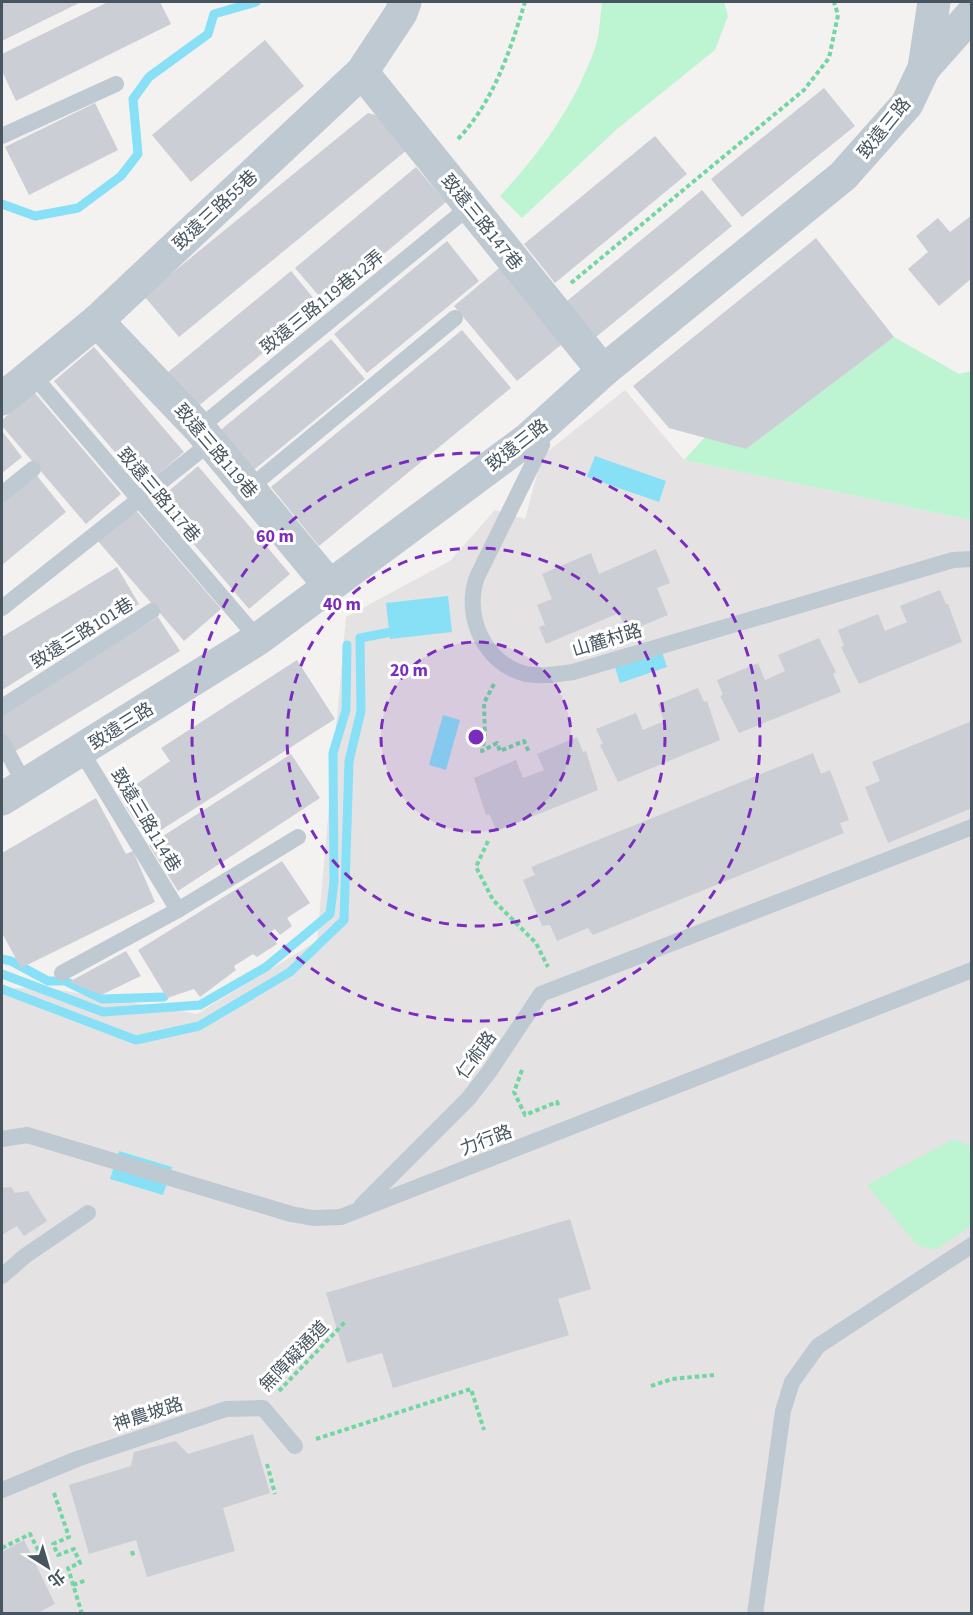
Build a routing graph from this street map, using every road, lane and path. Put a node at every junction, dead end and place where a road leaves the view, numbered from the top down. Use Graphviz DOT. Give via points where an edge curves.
graph roads {
  1 [pos="405,2"];
  2 [pos="525,2"];
  3 [pos="834,2"];
  4 [pos="934,2"];
  5 [pos="972,14"];
  6 [pos="924,68"];
  7 [pos="362,72"];
  8 [pos="116,84"];
  9 [pos="2,136"];
  10 [pos="435,164"];
  11 [pos="469,207"];
  12 [pos="548,303"];
  13 [pos="455,318"];
  14 [pos="97,321"];
  15 [pos="603,371"];
  16 [pos="33,375"];
  17 [pos="2,399"];
  18 [pos="532,435"];
  19 [pos="204,436"];
  20 [pos="33,469"];
  21 [pos="248,489"];
  22 [pos="2,494"];
  23 [pos="138,501"];
  24 [pos="972,559"];
  25 [pos="329,585"];
  26 [pos="2,608"];
  27 [pos="152,611"];
  28 [pos="258,639"];
  29 [pos="504,665"];
  30 [pos="2,707"];
  31 [pos="2,742"];
  32 [pos="81,751"];
  33 [pos="529,753"];
  34 [pos="13,792"];
  35 [pos="972,827"];
  36 [pos="298,837"];
  37 [pos="488,842"];
  38 [pos="178,910"];
  39 [pos="972,970"];
  40 [pos="62,973"];
  41 [pos="559,988"];
  42 [pos="525,1060"];
  43 [pos="557,1102"];
  44 [pos="2,1139"];
  45 [pos="355,1211"];
  46 [pos="88,1213"];
  47 [pos="972,1245"];
  48 [pos="2,1276"];
  49 [pos="345,1322"];
  50 [pos="714,1375"];
  51 [pos="651,1386"];
  52 [pos="262,1408"];
  53 [pos="484,1430"];
  54 [pos="295,1446"];
  55 [pos="267,1464"];
  56 [pos="47,1472"];
  57 [pos="2,1491"];
  58 [pos="275,1494"];
  59 [pos="2,1548"];
  60 [pos="132,1551"];
  61 [pos="134,1558"];
  62 [pos="45,1564"];
  63 [pos="87,1580"];
  64 [pos="73,1585"];
  65 [pos="82,1614"];
  66 [pos="755,1614"];
  1 -- 7 [label="street, 致遠三路55巷"];
  2 -- 10 [label="path" via="509,54 478,118"];
  3 -- 12 [label="path" via="838,15 829,58 804,90"];
  4 -- 6 [label="street, 致遠三路"];
  5 -- 6 [label="street"];
  6 -- 15 [label="street, 致遠三路" via="907,104 843,176"];
  7 -- 10 [label="street, 致遠三路147巷"];
  7 -- 14 [label="street, 致遠三路55巷"];
  8 -- 9 [label="lane"];
  10 -- 11 [label="street, 致遠三路147巷"];
  11 -- 12 [label="street, 致遠三路147巷"];
  11 -- 19 [label="lane, 致遠三路119巷12弄"];
  12 -- 15 [label="street, 致遠三路147巷"];
  13 -- 21 [label="lane"];
  14 -- 16 [label="street, 致遠三路55巷"];
  14 -- 19 [label="street, 致遠三路119巷"];
  15 -- 18 [label="street, 致遠三路"];
  16 -- 17 [label="street, 致遠三路55巷"];
  16 -- 23 [label="lane, 致遠三路117巷"];
  18 -- 25 [label="street, 致遠三路"];
  18 -- 29 [label="lane" via="542,445 472,594 476,625 490,652"];
  19 -- 21 [label="street, 致遠三路119巷"];
  19 -- 23 [label="lane, 致遠三路119巷12弄"];
  20 -- 22 [label="lane"];
  21 -- 25 [label="street, 致遠三路119巷"];
  23 -- 26 [label="lane, 致遠三路119巷12弄"];
  23 -- 28 [label="lane, 致遠三路117巷"];
  24 -- 29 [label="lane, 山麓村路" via="952,560 573,672 537,675"];
  25 -- 28 [label="street, 致遠三路"];
  27 -- 30 [label="lane, 致遠三路101巷"];
  28 -- 32 [label="street, 致遠三路"];
  29 -- 33 [label="path" via="484,703 482,752 497,744 500,751 524,741"];
  31 -- 34 [label="lane"];
  32 -- 34 [label="street, 致遠三路"];
  32 -- 38 [label="lane, 致遠三路114巷"];
  35 -- 41 [label="lane, 仁術路"];
  36 -- 38 [label="lane"];
  37 -- 41 [label="path" via="476,867 493,900 536,943"];
  38 -- 40 [label="lane"];
  39 -- 45 [label="lane, 力行路"];
  41 -- 45 [label="lane, 仁術路" via="541,994 468,1099"];
  42 -- 43 [label="path" via="514,1092 525,1115"];
  44 -- 45 [label="lane, 力行路" via="27,1135 313,1218"];
  46 -- 48 [label="lane"];
  47 -- 66 [label="lane" via="818,1346 792,1382 785,1402"];
  49 -- 52 [label="path, 無障礙通道"];
  50 -- 51 [label="path" via="672,1379"];
  52 -- 54 [label="lane"];
  52 -- 56 [label="lane, 神農坡路" via="226,1409"];
  53 -- 54 [label="path" via="471,1389"];
  55 -- 58 [label="path"];
  56 -- 57 [label="lane, 神農坡路"];
  56 -- 64 [label="path" via="69,1537 53,1544 58,1555 74,1549 80,1563 68,1568"];
  59 -- 62 [label="path" via="30,1534"];
  60 -- 61 [label="path"];
  63 -- 64 [label="path"];
  64 -- 65 [label="path"];
}
